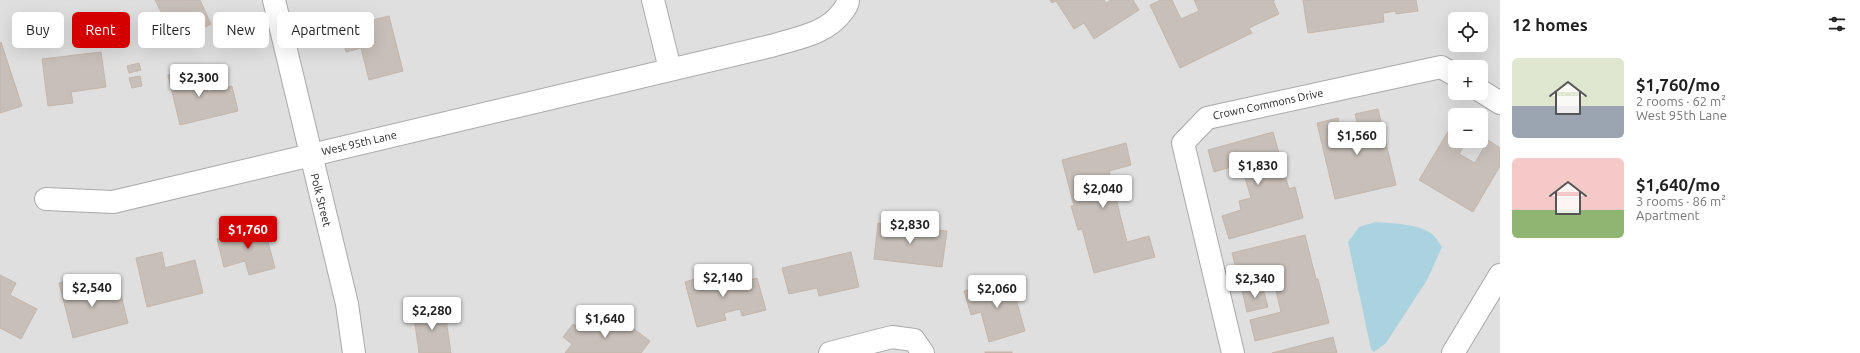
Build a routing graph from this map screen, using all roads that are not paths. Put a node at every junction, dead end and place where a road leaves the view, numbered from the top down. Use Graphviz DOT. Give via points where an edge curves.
graph roads {
  1 [pos="274,0"];
  2 [pos="653,0"];
  3 [pos="848,0"];
  4 [pos="670,69"];
  5 [pos="1448,71"];
  6 [pos="1488,95"];
  7 [pos="1500,102"];
  8 [pos="310,154"];
  9 [pos="46,199"];
  10 [pos="1500,275"];
  11 [pos="354,353"];
  12 [pos="830,353"];
  13 [pos="924,353"];
  14 [pos="1232,353"];
  15 [pos="1453,353"];
  1 -- 8 [label="street, Polk Street"];
  2 -- 4 [label="street"];
  3 -- 4 [label="street, West 95th Lane" via="838,19 822,30 771,46"];
  4 -- 8 [label="street, West 95th Lane"];
  5 -- 14 [label="street, Crown Commons Drive" via="1441,67 1207,118 1183,143"];
  6 -- 7 [label="street"];
  8 -- 9 [label="street, West 95th Lane" via="113,202"];
  8 -- 11 [label="street, Polk Street" via="347,304"];
  10 -- 15 [label="street"];
  12 -- 13 [label="street" via="892,337 914,340"];
}
